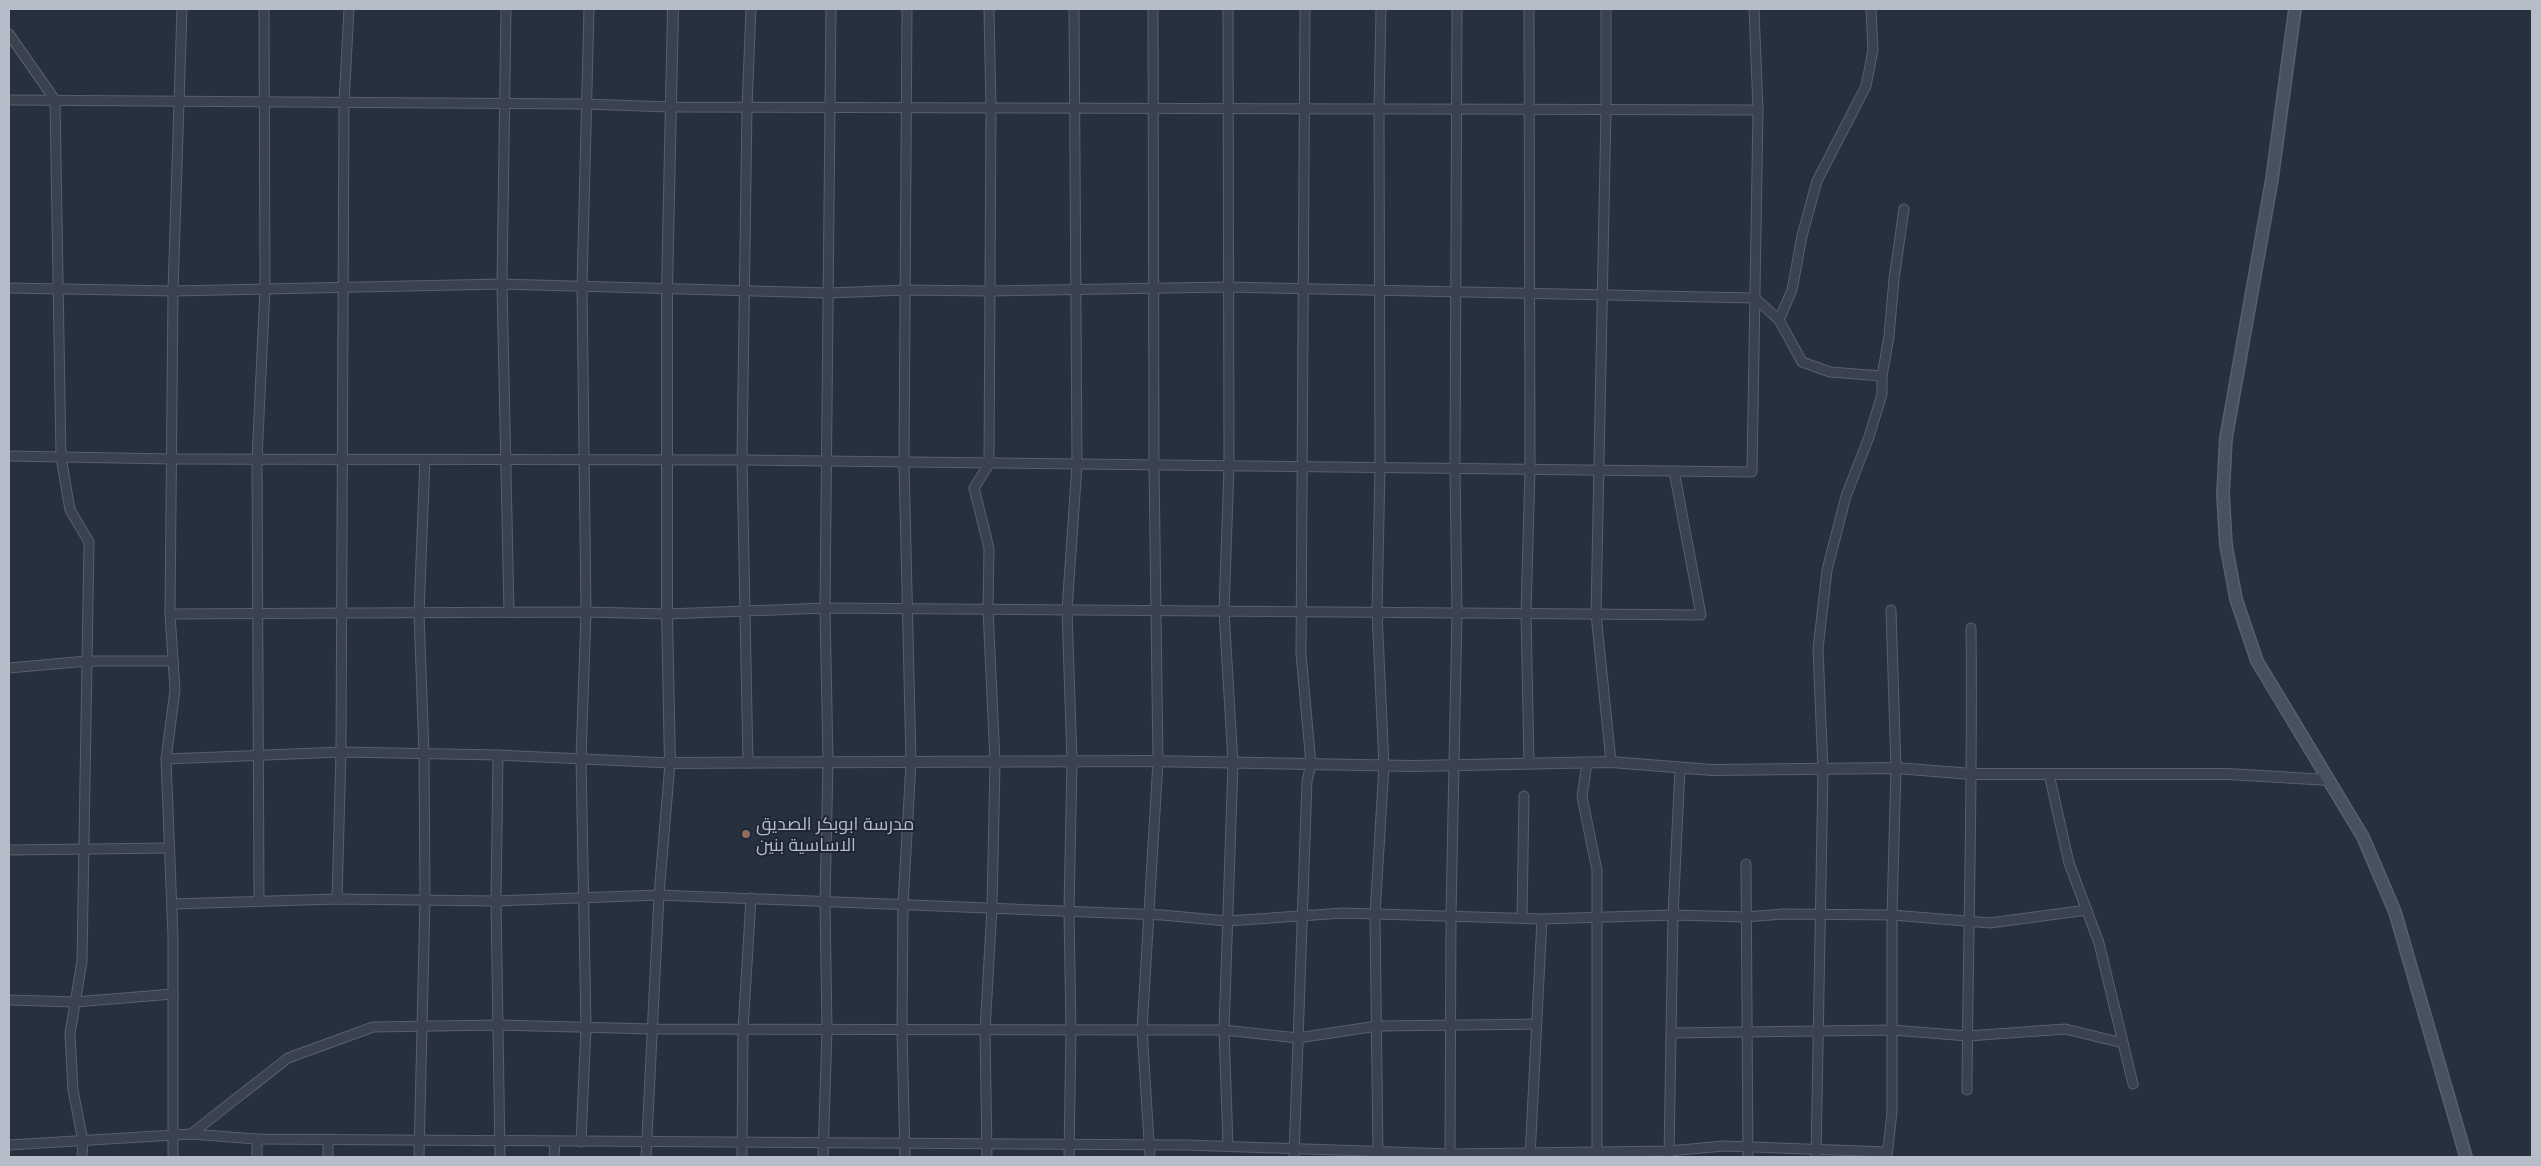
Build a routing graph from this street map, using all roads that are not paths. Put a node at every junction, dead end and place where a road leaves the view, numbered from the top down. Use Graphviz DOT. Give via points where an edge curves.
graph roads {
  1 [pos="182,9"];
  2 [pos="264,9"];
  3 [pos="349,9"];
  4 [pos="506,9"];
  5 [pos="589,9"];
  6 [pos="673,9"];
  7 [pos="751,9"];
  8 [pos="831,9"];
  9 [pos="907,9"];
  10 [pos="989,9"];
  11 [pos="1074,9"];
  12 [pos="1153,9"];
  13 [pos="1228,9"];
  14 [pos="1305,9"];
  15 [pos="1381,9"];
  16 [pos="1456,9"];
  17 [pos="1529,9"];
  18 [pos="1606,9"];
  19 [pos="1754,9"];
  20 [pos="1871,9"];
  21 [pos="2295,9"];
  22 [pos="9,34"];
  23 [pos="9,100"];
  24 [pos="55,100"];
  25 [pos="180,102"];
  26 [pos="264,102"];
  27 [pos="344,103"];
  28 [pos="504,104"];
  29 [pos="585,104"];
  30 [pos="747,106"];
  31 [pos="670,107"];
  32 [pos="828,108"];
  33 [pos="906,108"];
  34 [pos="991,108"];
  35 [pos="1075,109"];
  36 [pos="1153,109"];
  37 [pos="1229,109"];
  38 [pos="1305,109"];
  39 [pos="1379,109"];
  40 [pos="1457,109"];
  41 [pos="1528,110"];
  42 [pos="1606,110"];
  43 [pos="1758,110"];
  44 [pos="1904,209"];
  45 [pos="502,284"];
  46 [pos="582,286"];
  47 [pos="1154,286"];
  48 [pos="1228,287"];
  49 [pos="9,288"];
  50 [pos="1076,288"];
  51 [pos="1304,288"];
  52 [pos="59,289"];
  53 [pos="265,289"];
  54 [pos="344,289"];
  55 [pos="667,290"];
  56 [pos="744,290"];
  57 [pos="905,290"];
  58 [pos="173,291"];
  59 [pos="990,291"];
  60 [pos="1380,291"];
  61 [pos="1456,292"];
  62 [pos="829,293"];
  63 [pos="1529,294"];
  64 [pos="1603,296"];
  65 [pos="1755,298"];
  66 [pos="1779,320"];
  67 [pos="1882,376"];
  68 [pos="9,456"];
  69 [pos="61,457"];
  70 [pos="257,458"];
  71 [pos="342,458"];
  72 [pos="172,459"];
  73 [pos="425,459"];
  74 [pos="585,459"];
  75 [pos="506,460"];
  76 [pos="667,460"];
  77 [pos="742,460"];
  78 [pos="827,462"];
  79 [pos="904,463"];
  80 [pos="989,464"];
  81 [pos="1077,465"];
  82 [pos="1154,466"];
  83 [pos="1228,466"];
  84 [pos="1303,467"];
  85 [pos="1380,468"];
  86 [pos="1455,469"];
  87 [pos="1530,469"];
  88 [pos="1600,470"];
  89 [pos="1674,471"];
  90 [pos="825,608"];
  91 [pos="908,608"];
  92 [pos="988,609"];
  93 [pos="745,610"];
  94 [pos="1067,610"];
  95 [pos="1156,610"];
  96 [pos="1891,610"];
  97 [pos="1224,611"];
  98 [pos="508,612"];
  99 [pos="586,612"];
  100 [pos="1302,612"];
  101 [pos="1377,612"];
  102 [pos="259,613"];
  103 [pos="340,613"];
  104 [pos="419,613"];
  105 [pos="1457,613"];
  106 [pos="1526,613"];
  107 [pos="170,614"];
  108 [pos="667,614"];
  109 [pos="1596,614"];
  110 [pos="1970,628"];
  111 [pos="87,661"];
  112 [pos="173,661"];
  113 [pos="9,668"];
  114 [pos="340,752"];
  115 [pos="424,754"];
  116 [pos="259,755"];
  117 [pos="498,755"];
  118 [pos="581,758"];
  119 [pos="166,759"];
  120 [pos="1072,761"];
  121 [pos="1158,761"];
  122 [pos="828,762"];
  123 [pos="911,762"];
  124 [pos="995,762"];
  125 [pos="1610,762"];
  126 [pos="670,763"];
  127 [pos="748,763"];
  128 [pos="1233,763"];
  129 [pos="1587,763"];
  130 [pos="1311,764"];
  131 [pos="1529,764"];
  132 [pos="1384,766"];
  133 [pos="1455,766"];
  134 [pos="1680,768"];
  135 [pos="1896,768"];
  136 [pos="1823,771"];
  137 [pos="1972,774"];
  138 [pos="2049,774"];
  139 [pos="2329,780"];
  140 [pos="1524,796"];
  141 [pos="84,848"];
  142 [pos="170,848"];
  143 [pos="9,850"];
  144 [pos="1746,864"];
  145 [pos="659,895"];
  146 [pos="583,897"];
  147 [pos="337,898"];
  148 [pos="751,898"];
  149 [pos="259,900"];
  150 [pos="425,900"];
  151 [pos="496,900"];
  152 [pos="825,902"];
  153 [pos="172,904"];
  154 [pos="903,904"];
  155 [pos="992,908"];
  156 [pos="2087,910"];
  157 [pos="1069,911"];
  158 [pos="1376,914"];
  159 [pos="1148,915"];
  160 [pos="1450,915"];
  161 [pos="1673,915"];
  162 [pos="1892,915"];
  163 [pos="1302,916"];
  164 [pos="1821,916"];
  165 [pos="1746,917"];
  166 [pos="1522,918"];
  167 [pos="1598,918"];
  168 [pos="1542,919"];
  169 [pos="1227,921"];
  170 [pos="1968,922"];
  171 [pos="173,994"];
  172 [pos="9,1000"];
  173 [pos="75,1002"];
  174 [pos="1536,1024"];
  175 [pos="498,1025"];
  176 [pos="1450,1025"];
  177 [pos="422,1026"];
  178 [pos="1377,1026"];
  179 [pos="586,1027"];
  180 [pos="652,1029"];
  181 [pos="743,1030"];
  182 [pos="827,1030"];
  183 [pos="902,1030"];
  184 [pos="985,1030"];
  185 [pos="1072,1030"];
  186 [pos="1142,1030"];
  187 [pos="1224,1030"];
  188 [pos="1892,1030"];
  189 [pos="1818,1032"];
  190 [pos="1671,1033"];
  191 [pos="1747,1033"];
  192 [pos="1968,1036"];
  193 [pos="1298,1038"];
  194 [pos="2123,1043"];
  195 [pos="2133,1084"];
  196 [pos="1967,1090"];
  197 [pos="191,1134"];
  198 [pos="174,1135"];
  199 [pos="328,1139"];
  200 [pos="257,1140"];
  201 [pos="419,1140"];
  202 [pos="83,1141"];
  203 [pos="500,1141"];
  204 [pos="554,1142"];
  205 [pos="581,1142"];
  206 [pos="646,1143"];
  207 [pos="743,1144"];
  208 [pos="823,1144"];
  209 [pos="905,1144"];
  210 [pos="988,1144"];
  211 [pos="1069,1144"];
  212 [pos="1150,1144"];
  213 [pos="9,1145"];
  214 [pos="1228,1146"];
  215 [pos="1748,1147"];
  216 [pos="1294,1153"];
  217 [pos="1816,1153"];
  218 [pos="1378,1154"];
  219 [pos="1530,1154"];
  220 [pos="1669,1154"];
  221 [pos="1597,1155"];
  222 [pos="1887,1155"];
  223 [pos="1450,1156"];
  224 [pos="82,1157"];
  225 [pos="173,1157"];
  226 [pos="257,1157"];
  227 [pos="328,1157"];
  228 [pos="419,1157"];
  229 [pos="500,1157"];
  230 [pos="554,1157"];
  231 [pos="646,1157"];
  232 [pos="742,1157"];
  233 [pos="823,1157"];
  234 [pos="905,1157"];
  235 [pos="987,1157"];
  236 [pos="1069,1157"];
  237 [pos="1150,1157"];
  238 [pos="1748,1157"];
  239 [pos="2466,1157"];
  1 -- 25 [label="street"];
  2 -- 26 [label="street"];
  3 -- 27 [label="street"];
  4 -- 28 [label="street"];
  5 -- 29 [label="street"];
  6 -- 31 [label="street"];
  7 -- 30 [label="street"];
  8 -- 32 [label="street"];
  9 -- 33 [label="street"];
  10 -- 34 [label="street"];
  11 -- 35 [label="street"];
  12 -- 36 [label="street"];
  13 -- 37 [label="street"];
  14 -- 38 [label="street"];
  15 -- 39 [label="street"];
  16 -- 40 [label="street"];
  17 -- 41 [label="street"];
  18 -- 42 [label="street"];
  19 -- 43 [label="street"];
  20 -- 66 [label="street" via="1873,50 1866,86 1817,181 1792,290"];
  21 -- 139 [label="main road" via="2272,179 2226,438 2223,494 2226,545 2234,590 2256,661"];
  22 -- 24 [label="street"];
  23 -- 24 [label="street"];
  24 -- 25 [label="street"];
  24 -- 52 [label="street"];
  25 -- 26 [label="street"];
  25 -- 58 [label="street"];
  26 -- 27 [label="street"];
  26 -- 53 [label="street"];
  27 -- 28 [label="street"];
  27 -- 54 [label="street"];
  28 -- 29 [label="street"];
  28 -- 45 [label="street"];
  29 -- 31 [label="street"];
  29 -- 46 [label="street"];
  30 -- 31 [label="street"];
  30 -- 32 [label="street"];
  30 -- 56 [label="street"];
  31 -- 55 [label="street"];
  32 -- 33 [label="street"];
  32 -- 62 [label="street"];
  33 -- 34 [label="street"];
  33 -- 57 [label="street"];
  34 -- 35 [label="street"];
  34 -- 59 [label="street"];
  35 -- 36 [label="street"];
  35 -- 50 [label="street"];
  36 -- 37 [label="street"];
  36 -- 47 [label="street"];
  37 -- 38 [label="street"];
  37 -- 48 [label="street"];
  38 -- 39 [label="street"];
  38 -- 51 [label="street"];
  39 -- 40 [label="street"];
  39 -- 60 [label="street"];
  40 -- 41 [label="street"];
  40 -- 61 [label="street"];
  41 -- 42 [label="street"];
  41 -- 63 [label="street"];
  42 -- 43 [label="street"];
  42 -- 64 [label="street"];
  43 -- 65 [label="street"];
  44 -- 67 [label="street"];
  45 -- 46 [label="street"];
  45 -- 54 [label="street"];
  45 -- 75 [label="street"];
  46 -- 55 [label="street"];
  46 -- 74 [label="street"];
  47 -- 48 [label="street"];
  47 -- 50 [label="street"];
  47 -- 82 [label="street"];
  48 -- 51 [label="street"];
  48 -- 83 [label="street"];
  49 -- 52 [label="street"];
  50 -- 59 [label="street"];
  50 -- 81 [label="street"];
  51 -- 60 [label="street"];
  51 -- 84 [label="street"];
  52 -- 58 [label="street"];
  52 -- 69 [label="street"];
  53 -- 54 [label="street"];
  53 -- 58 [label="street"];
  53 -- 70 [label="street"];
  54 -- 71 [label="street"];
  55 -- 56 [label="street"];
  55 -- 76 [label="street"];
  56 -- 62 [label="street"];
  56 -- 77 [label="street"];
  57 -- 59 [label="street"];
  57 -- 62 [label="street"];
  57 -- 79 [label="street"];
  58 -- 72 [label="street"];
  59 -- 80 [label="street"];
  60 -- 61 [label="street"];
  60 -- 85 [label="street"];
  61 -- 63 [label="street"];
  61 -- 86 [label="street"];
  62 -- 78 [label="street"];
  63 -- 64 [label="street"];
  63 -- 87 [label="street"];
  64 -- 65 [label="street"];
  64 -- 88 [label="street"];
  65 -- 66 [label="street"];
  65 -- 89 [label="street" via="1752,472"];
  66 -- 67 [label="street" via="1802,362 1830,372"];
  67 -- 136 [label="street" via="1882,394 1846,496 1827,570 1818,649"];
  68 -- 69 [label="street"];
  69 -- 72 [label="street"];
  69 -- 111 [label="street" via="70,510 88,542"];
  70 -- 71 [label="street"];
  70 -- 72 [label="street"];
  70 -- 102 [label="street"];
  71 -- 73 [label="street"];
  71 -- 103 [label="street"];
  72 -- 107 [label="street"];
  73 -- 75 [label="street"];
  73 -- 104 [label="street"];
  74 -- 75 [label="street"];
  74 -- 76 [label="street"];
  74 -- 99 [label="street"];
  75 -- 98 [label="street"];
  76 -- 77 [label="street"];
  76 -- 108 [label="street"];
  77 -- 78 [label="street"];
  77 -- 93 [label="street"];
  78 -- 79 [label="street"];
  78 -- 90 [label="street"];
  79 -- 80 [label="street"];
  79 -- 91 [label="street"];
  80 -- 81 [label="street"];
  80 -- 92 [label="street" via="974,488 989,548"];
  81 -- 82 [label="street"];
  81 -- 94 [label="street"];
  82 -- 83 [label="street"];
  82 -- 95 [label="street"];
  83 -- 84 [label="street"];
  83 -- 97 [label="street"];
  84 -- 85 [label="street"];
  84 -- 100 [label="street"];
  85 -- 86 [label="street"];
  85 -- 101 [label="street"];
  86 -- 87 [label="street"];
  86 -- 105 [label="street"];
  87 -- 88 [label="street"];
  87 -- 106 [label="street"];
  88 -- 89 [label="street"];
  88 -- 109 [label="street"];
  89 -- 109 [label="street" via="1701,615"];
  90 -- 91 [label="street"];
  90 -- 93 [label="street"];
  90 -- 122 [label="street"];
  91 -- 92 [label="street"];
  91 -- 123 [label="street"];
  92 -- 94 [label="street"];
  92 -- 124 [label="street"];
  93 -- 108 [label="street"];
  93 -- 127 [label="street"];
  94 -- 95 [label="street"];
  94 -- 120 [label="street"];
  95 -- 97 [label="street"];
  95 -- 121 [label="street"];
  96 -- 135 [label="street"];
  97 -- 100 [label="street"];
  97 -- 128 [label="street"];
  98 -- 99 [label="street"];
  98 -- 104 [label="street"];
  99 -- 108 [label="street"];
  99 -- 118 [label="street"];
  100 -- 101 [label="street"];
  100 -- 130 [label="street" via="1301,654"];
  101 -- 105 [label="street"];
  101 -- 132 [label="street"];
  102 -- 103 [label="street"];
  102 -- 107 [label="street"];
  102 -- 116 [label="street"];
  103 -- 104 [label="street"];
  103 -- 114 [label="street"];
  104 -- 115 [label="street"];
  105 -- 106 [label="street"];
  105 -- 133 [label="street"];
  106 -- 109 [label="street"];
  106 -- 131 [label="street"];
  107 -- 112 [label="street"];
  108 -- 126 [label="street"];
  109 -- 125 [label="street"];
  110 -- 137 [label="street"];
  111 -- 112 [label="street"];
  111 -- 113 [label="street"];
  111 -- 141 [label="street"];
  112 -- 119 [label="street" via="175,690"];
  114 -- 115 [label="street"];
  114 -- 116 [label="street"];
  114 -- 147 [label="street"];
  115 -- 117 [label="street"];
  115 -- 150 [label="street"];
  116 -- 119 [label="street"];
  116 -- 149 [label="street"];
  117 -- 118 [label="street"];
  117 -- 151 [label="street"];
  118 -- 126 [label="street"];
  118 -- 146 [label="street"];
  119 -- 142 [label="street"];
  120 -- 121 [label="street"];
  120 -- 124 [label="street"];
  120 -- 157 [label="street"];
  121 -- 128 [label="street"];
  121 -- 159 [label="street"];
  122 -- 123 [label="street"];
  122 -- 127 [label="street"];
  122 -- 152 [label="street"];
  123 -- 124 [label="street"];
  123 -- 154 [label="street"];
  124 -- 155 [label="street"];
  125 -- 129 [label="street"];
  125 -- 134 [label="street"];
  126 -- 127 [label="street"];
  126 -- 145 [label="street"];
  128 -- 130 [label="street"];
  128 -- 169 [label="street"];
  129 -- 131 [label="street"];
  129 -- 167 [label="street" via="1582,797 1597,870"];
  130 -- 132 [label="street"];
  130 -- 163 [label="street" via="1307,781"];
  131 -- 133 [label="street"];
  132 -- 133 [label="street"];
  132 -- 158 [label="street"];
  133 -- 160 [label="street"];
  134 -- 136 [label="street"];
  134 -- 161 [label="street"];
  135 -- 136 [label="street"];
  135 -- 137 [label="street"];
  135 -- 162 [label="street"];
  136 -- 164 [label="street"];
  137 -- 138 [label="street"];
  137 -- 170 [label="street"];
  138 -- 139 [label="street" via="2228,774"];
  138 -- 156 [label="street" via="2069,863"];
  139 -- 239 [label="main road" via="2363,837 2396,912"];
  140 -- 166 [label="street"];
  141 -- 142 [label="street"];
  141 -- 143 [label="street"];
  141 -- 173 [label="street" via="82,962"];
  142 -- 153 [label="street"];
  144 -- 165 [label="street"];
  145 -- 146 [label="street"];
  145 -- 148 [label="street"];
  145 -- 180 [label="street"];
  146 -- 151 [label="street"];
  146 -- 179 [label="street"];
  147 -- 149 [label="street"];
  147 -- 150 [label="street"];
  148 -- 152 [label="street"];
  148 -- 181 [label="street"];
  149 -- 153 [label="street"];
  150 -- 151 [label="street"];
  150 -- 177 [label="street"];
  151 -- 175 [label="street"];
  152 -- 154 [label="street"];
  152 -- 182 [label="street"];
  153 -- 171 [label="street"];
  154 -- 155 [label="street"];
  154 -- 183 [label="street"];
  155 -- 157 [label="street"];
  155 -- 184 [label="street"];
  156 -- 170 [label="street" via="1990,923"];
  156 -- 194 [label="street" via="2099,943"];
  157 -- 159 [label="street"];
  157 -- 185 [label="street"];
  158 -- 160 [label="street"];
  158 -- 163 [label="street"];
  158 -- 178 [label="street"];
  159 -- 169 [label="street"];
  159 -- 186 [label="street"];
  160 -- 166 [label="street"];
  160 -- 176 [label="street"];
  161 -- 165 [label="street"];
  161 -- 167 [label="street"];
  161 -- 190 [label="street"];
  162 -- 164 [label="street"];
  162 -- 170 [label="street"];
  162 -- 188 [label="street"];
  163 -- 169 [label="street"];
  163 -- 193 [label="street"];
  164 -- 165 [label="street" via="1782,914"];
  164 -- 189 [label="street"];
  165 -- 191 [label="street"];
  166 -- 168 [label="street"];
  167 -- 168 [label="street"];
  167 -- 221 [label="street"];
  168 -- 174 [label="street"];
  169 -- 187 [label="street"];
  170 -- 192 [label="street"];
  171 -- 173 [label="street"];
  171 -- 198 [label="street"];
  172 -- 173 [label="street"];
  173 -- 202 [label="street" via="70,1034 73,1090"];
  174 -- 176 [label="street"];
  174 -- 219 [label="street"];
  175 -- 177 [label="street"];
  175 -- 179 [label="street"];
  175 -- 203 [label="street"];
  176 -- 178 [label="street"];
  176 -- 223 [label="street"];
  177 -- 197 [label="street" via="373,1027 288,1058"];
  177 -- 201 [label="street"];
  178 -- 193 [label="street"];
  178 -- 218 [label="street"];
  179 -- 180 [label="street"];
  179 -- 205 [label="street"];
  180 -- 181 [label="street"];
  180 -- 206 [label="street"];
  181 -- 182 [label="street"];
  181 -- 207 [label="street"];
  182 -- 183 [label="street"];
  182 -- 208 [label="street"];
  183 -- 184 [label="street"];
  183 -- 209 [label="street"];
  184 -- 185 [label="street"];
  184 -- 210 [label="street"];
  185 -- 186 [label="street"];
  185 -- 211 [label="street"];
  186 -- 187 [label="street"];
  186 -- 212 [label="street"];
  187 -- 193 [label="street"];
  187 -- 214 [label="street"];
  188 -- 189 [label="street"];
  188 -- 192 [label="street"];
  188 -- 222 [label="street" via="1892,1112"];
  189 -- 191 [label="street"];
  189 -- 217 [label="street"];
  190 -- 191 [label="street"];
  190 -- 220 [label="street"];
  191 -- 215 [label="street"];
  192 -- 194 [label="street" via="2065,1029"];
  192 -- 196 [label="street"];
  193 -- 216 [label="street"];
  194 -- 195 [label="street"];
  197 -- 198 [label="street"];
  197 -- 200 [label="street"];
  198 -- 202 [label="street"];
  198 -- 225 [label="street"];
  199 -- 200 [label="street"];
  199 -- 201 [label="street"];
  199 -- 227 [label="street"];
  200 -- 226 [label="street"];
  201 -- 203 [label="street"];
  201 -- 228 [label="street"];
  202 -- 213 [label="street"];
  202 -- 224 [label="street"];
  203 -- 204 [label="street"];
  203 -- 229 [label="street"];
  204 -- 205 [label="street"];
  204 -- 230 [label="street"];
  205 -- 206 [label="street"];
  206 -- 207 [label="street"];
  206 -- 231 [label="street"];
  207 -- 208 [label="street"];
  207 -- 232 [label="street"];
  208 -- 209 [label="street"];
  208 -- 233 [label="street"];
  209 -- 210 [label="street"];
  209 -- 234 [label="street"];
  210 -- 211 [label="street"];
  210 -- 235 [label="street"];
  211 -- 212 [label="street"];
  211 -- 236 [label="street"];
  212 -- 214 [label="street"];
  212 -- 237 [label="street"];
  214 -- 216 [label="street"];
  215 -- 217 [label="street"];
  215 -- 220 [label="street" via="1724,1146"];
  215 -- 238 [label="street"];
  216 -- 218 [label="street"];
  217 -- 222 [label="street"];
  218 -- 223 [label="street"];
  219 -- 221 [label="street"];
  219 -- 223 [label="street"];
  220 -- 221 [label="street"];
}
